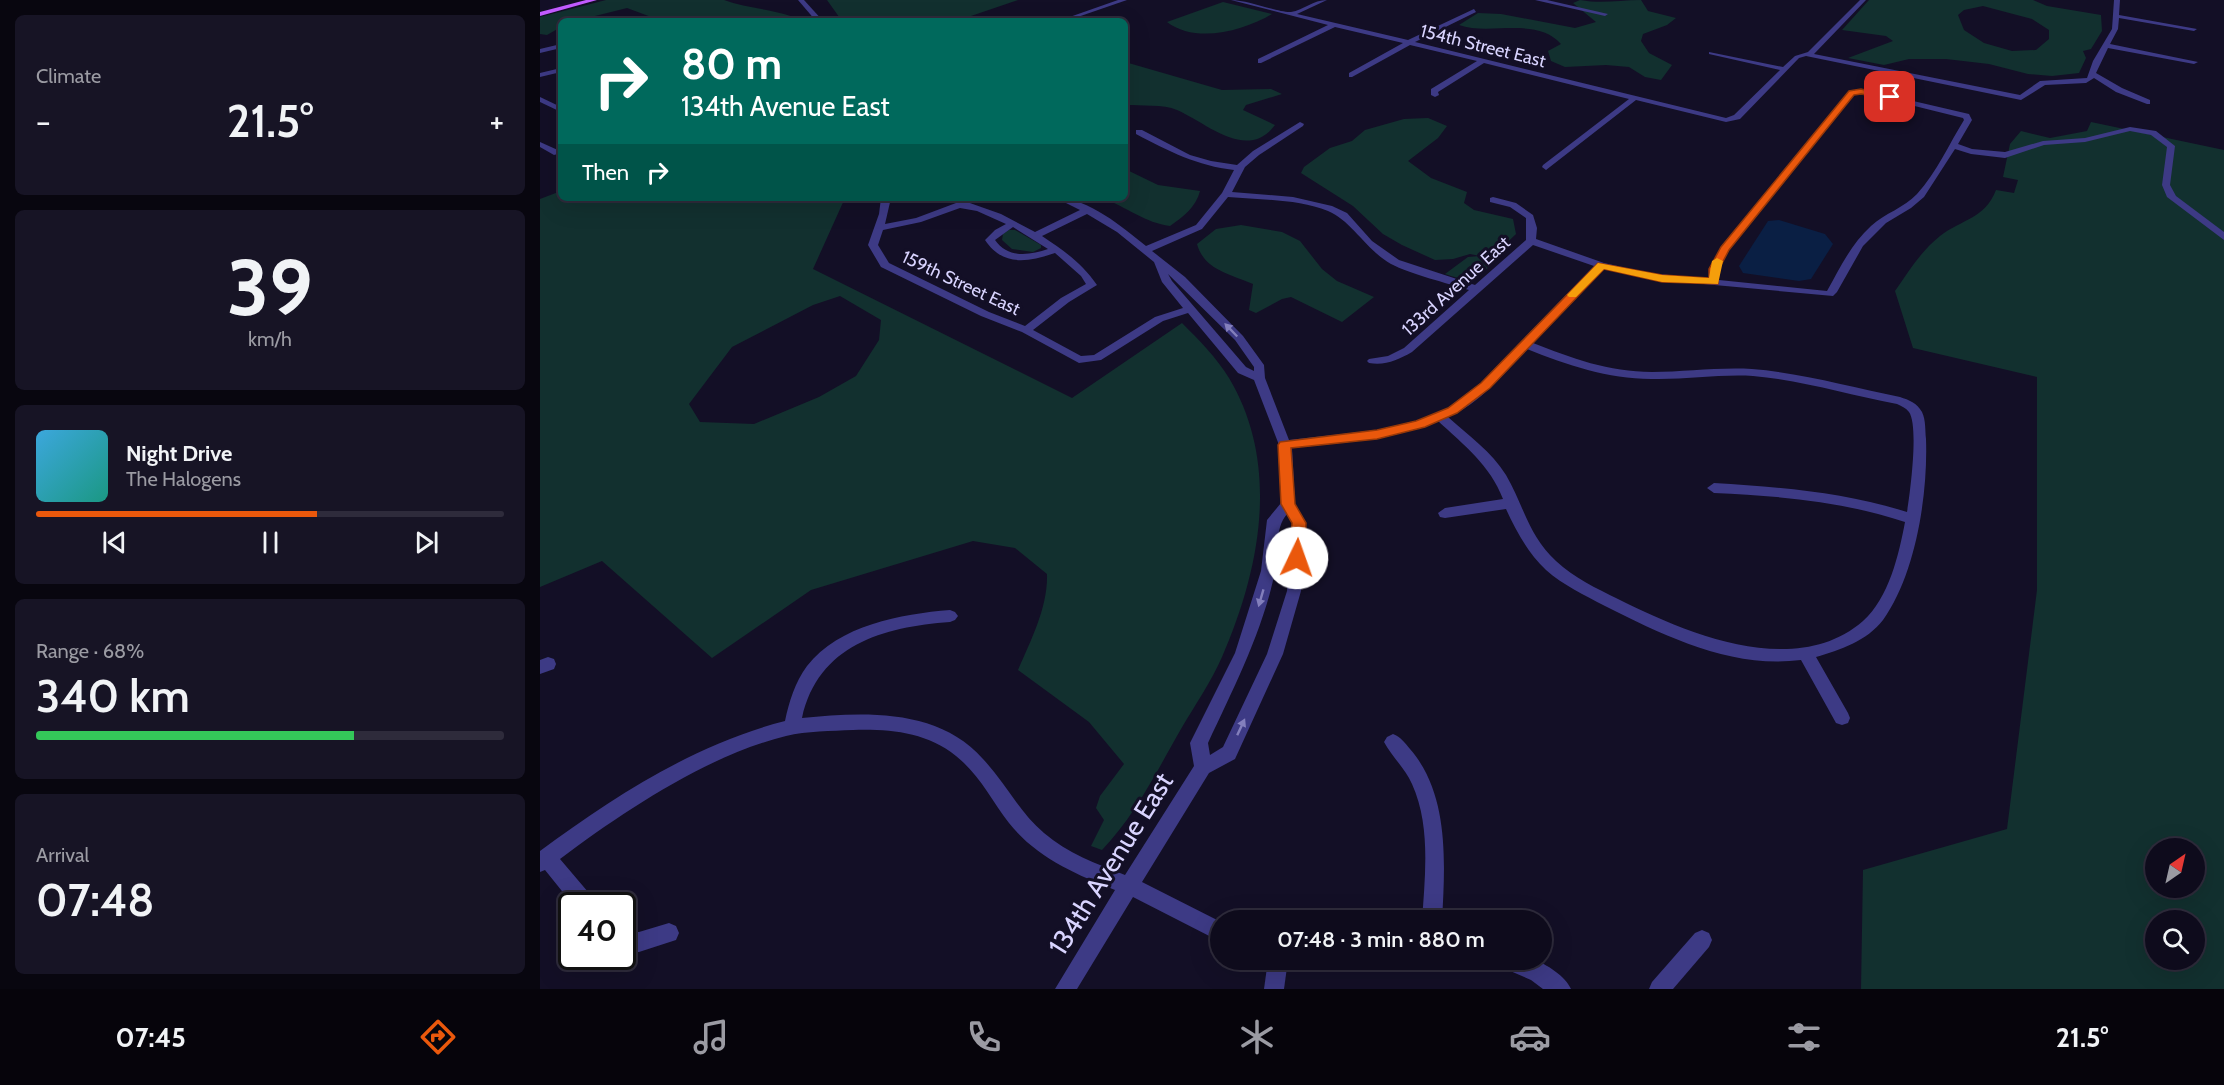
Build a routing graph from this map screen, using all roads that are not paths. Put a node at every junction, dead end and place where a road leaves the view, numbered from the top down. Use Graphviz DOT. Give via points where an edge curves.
graph roads {
  1 [pos="594,0"];
  2 [pos="801,0"];
  3 [pos="1124,0"];
  4 [pos="1234,0"];
  5 [pos="1324,0"];
  6 [pos="1538,0"];
  7 [pos="1863,0"];
  8 [pos="2117,0"];
  9 [pos="1474,11"];
  10 [pos="540,14"];
  11 [pos="1291,14"];
  12 [pos="1605,14"];
  13 [pos="2116,16"];
  14 [pos="817,18"];
  15 [pos="1071,18"];
  16 [pos="1333,25"];
  17 [pos="2194,29"];
  18 [pos="540,40"];
  19 [pos="1407,43"];
  20 [pos="2107,46"];
  21 [pos="558,47"];
  22 [pos="540,51"];
  23 [pos="1712,53"];
  24 [pos="1810,54"];
  25 [pos="1261,61"];
  26 [pos="1481,62"];
  27 [pos="2194,62"];
  28 [pos="1785,69"];
  29 [pos="558,71"];
  30 [pos="2092,74"];
  31 [pos="540,75"];
  32 [pos="1352,75"];
  33 [pos="1435,96"];
  34 [pos="540,99"];
  35 [pos="1634,99"];
  36 [pos="2147,102"];
  37 [pos="558,108"];
  38 [pos="1300,124"];
  39 [pos="1139,132"];
  40 [pos="540,144"];
  41 [pos="1952,145"];
  42 [pos="540,159"];
  43 [pos="1546,167"];
  44 [pos="1239,168"];
  45 [pos="1226,194"];
  46 [pos="1493,200"];
  47 [pos="886,201"];
  48 [pos="1068,201"];
  49 [pos="1087,210"];
  50 [pos="1012,224"];
  51 [pos="878,228"];
  52 [pos="1036,235"];
  53 [pos="2224,237"];
  54 [pos="1531,241"];
  55 [pos="1057,249"];
  56 [pos="1146,250"];
  57 [pos="1157,261"];
  58 [pos="1601,265"];
  59 [pos="1714,281"];
  60 [pos="1475,289"];
  61 [pos="1191,309"];
  62 [pos="1026,330"];
  63 [pos="1526,344"];
  64 [pos="1373,361"];
  65 [pos="1259,378"];
  66 [pos="1440,417"];
  67 [pos="1285,445"];
  68 [pos="1714,488"];
  69 [pos="1510,502"];
  70 [pos="1288,504"];
  71 [pos="1445,513"];
  72 [pos="1913,519"];
  73 [pos="950,616"];
  74 [pos="1805,652"];
  75 [pos="1842,718"];
  76 [pos="792,728"];
  77 [pos="1393,742"];
  78 [pos="1203,767"];
  79 [pos="543,860"];
  80 [pos="1128,885"];
  81 [pos="574,892"];
  82 [pos="1432,910"];
  83 [pos="1210,926"];
  84 [pos="669,933"];
  85 [pos="1702,940"];
  86 [pos="636,943"];
  87 [pos="1277,970"];
  88 [pos="1531,970"];
  89 [pos="1065,989"];
  90 [pos="1274,989"];
  91 [pos="1561,989"];
  92 [pos="1659,989"];
  1 -- 10 [label="main road"];
  2 -- 14 [label="street"];
  3 -- 15 [label="street"];
  4 -- 11 [label="street, 154th Street East"];
  5 -- 11 [label="street"];
  6 -- 12 [label="street"];
  7 -- 24 [label="street"];
  8 -- 13 [label="street"];
  9 -- 19 [label="street"];
  11 -- 16 [label="street, 154th Street East"];
  13 -- 17 [label="street"];
  13 -- 20 [label="street"];
  16 -- 19 [label="street, 154th Street East"];
  16 -- 25 [label="street"];
  18 -- 21 [label="street"];
  19 -- 26 [label="street, 154th Street East"];
  19 -- 32 [label="street"];
  20 -- 27 [label="street"];
  20 -- 30 [label="street"];
  21 -- 22 [label="street"];
  23 -- 28 [label="street"];
  24 -- 28 [label="street" via="1800,55"];
  24 -- 30 [label="street" via="2021,98 2043,83 2086,81"];
  26 -- 33 [label="street" via="1434,91"];
  26 -- 35 [label="street, 154th Street East"];
  28 -- 35 [label="street, 154th Street East" via="1742,113 1726,120"];
  29 -- 31 [label="street"];
  30 -- 36 [label="street"];
  34 -- 37 [label="street"];
  35 -- 43 [label="street"];
  38 -- 44 [label="street"];
  39 -- 44 [label="street" via="1190,159"];
  40 -- 42 [label="street" via="557,153"];
  41 -- 53 [label="street" via="2005,155 2043,143 2085,140 2122,130 2153,133 2171,146 2166,185 2172,198"];
  41 -- 59 [label="street" via="1925,191 1884,220 1851,254 1829,294"];
  41 -- 59 [label="street" via="1968,120 1957,112 1855,92 1724,249 1714,269"];
  44 -- 45 [label="street"];
  45 -- 56 [label="street" via="1199,228"];
  45 -- 60 [label="street" via="1293,200 1329,208 1344,215 1369,243 1395,262"];
  46 -- 54 [label="street, 133rd Avenue East" via="1513,205 1530,217"];
  47 -- 51 [label="street, 159th Street East"];
  48 -- 49 [label="street"];
  49 -- 52 [label="street"];
  49 -- 56 [label="street"];
  50 -- 51 [label="street" via="962,205"];
  50 -- 52 [label="street"];
  50 -- 55 [label="street" via="990,240 1000,251 1032,258"];
  51 -- 62 [label="street, 159th Street East" via="874,249 885,265"];
  52 -- 55 [label="street"];
  54 -- 58 [label="street"];
  54 -- 60 [label="street, 133rd Avenue East"];
  55 -- 62 [label="street" via="1092,285"];
  56 -- 57 [label="street"];
  57 -- 61 [label="street" via="1167,282"];
  65 -- 57 [label="street, 134th Avenue East, one-way" via="1260,367 1239,338 1181,279"];
  58 -- 59 [label="street" via="1662,278"];
  58 -- 63 [label="street"];
  60 -- 64 [label="street, 133rd Avenue East" via="1408,350 1391,359"];
  61 -- 62 [label="street, 159th Street East" via="1159,320 1089,361 1071,357"];
  61 -- 65 [label="street" via="1242,370"];
  63 -- 66 [label="street" via="1471,398"];
  63 -- 72 [label="street" via="1610,372 1652,376 1720,371 1757,373 1900,401 1917,415 1921,451"];
  65 -- 67 [label="street, 134th Avenue East"];
  66 -- 67 [label="street" via="1377,434"];
  66 -- 69 [label="street" via="1498,474"];
  67 -- 70 [label="street, 134th Avenue East"];
  68 -- 72 [label="street" via="1822,495"];
  69 -- 71 [label="street"];
  69 -- 74 [label="street" via="1528,538 1555,568 1575,584 1623,609 1708,645 1776,656"];
  70 -- 78 [label="street, 134th Avenue East, one-way" via="1274,520 1268,571 1242,653 1199,743"];
  78 -- 70 [label="street, 134th Avenue East, one-way" via="1229,753 1275,654 1294,591 1299,523"];
  72 -- 74 [label="street" via="1891,591 1876,617 1849,637"];
  73 -- 76 [label="street" via="924,617 882,628 836,651 818,665 806,684 797,700"];
  74 -- 75 [label="street"];
  76 -- 79 [label="street" via="690,765 605,816"];
  76 -- 80 [label="street" via="878,723 927,731 949,741 984,769 1018,821 1039,842"];
  77 -- 82 [label="street" via="1413,766 1429,804"];
  78 -- 80 [label="street, 134th Avenue East"];
  79 -- 81 [label="street"];
  80 -- 83 [label="street"];
  80 -- 89 [label="street, 134th Avenue East"];
  84 -- 86 [label="street"];
  85 -- 92 [label="street"];
  87 -- 90 [label="street"];
  88 -- 91 [label="street"];
}
